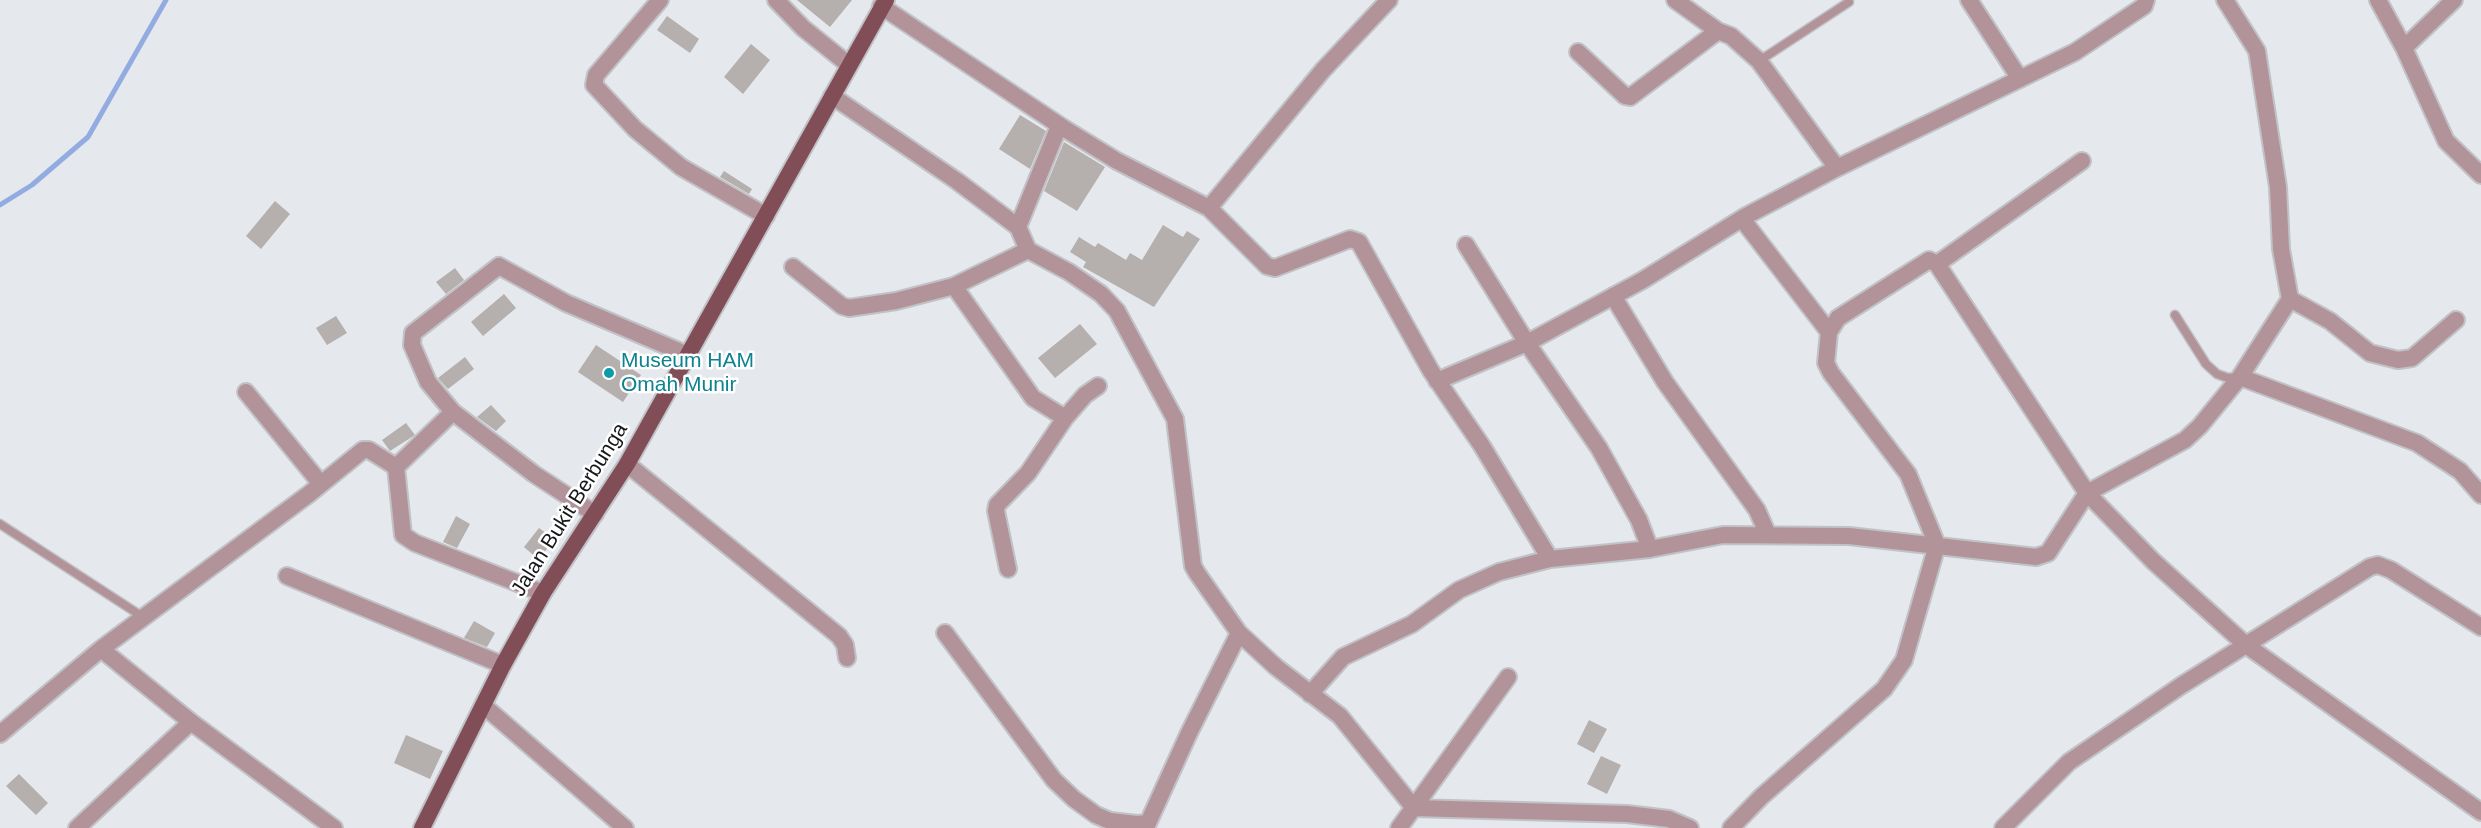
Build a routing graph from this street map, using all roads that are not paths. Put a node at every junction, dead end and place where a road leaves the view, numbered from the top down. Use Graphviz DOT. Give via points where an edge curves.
graph roads {
  1 [pos="660,0"];
  2 [pos="776,0"];
  3 [pos="1389,0"];
  4 [pos="1675,0"];
  5 [pos="1969,0"];
  6 [pos="2146,0"];
  7 [pos="2225,0"];
  8 [pos="2378,0"];
  9 [pos="2454,0"];
  10 [pos="1849,2"];
  11 [pos="883,3"];
  12 [pos="1718,31"];
  13 [pos="2404,48"];
  14 [pos="1578,52"];
  15 [pos="1759,61"];
  16 [pos="849,65"];
  17 [pos="2020,79"];
  18 [pos="832,96"];
  19 [pos="1059,126"];
  20 [pos="2082,161"];
  21 [pos="1837,168"];
  22 [pos="2481,175"];
  23 [pos="1209,208"];
  24 [pos="766,216"];
  25 [pos="1742,219"];
  26 [pos="1018,227"];
  27 [pos="1466,245"];
  28 [pos="1028,250"];
  29 [pos="1937,264"];
  30 [pos="793,267"];
  31 [pos="954,286"];
  32 [pos="1612,296"];
  33 [pos="2290,299"];
  34 [pos="2175,315"];
  35 [pos="2456,320"];
  36 [pos="1829,332"];
  37 [pos="1527,343"];
  38 [pos="688,356"];
  39 [pos="2240,376"];
  40 [pos="1437,381"];
  41 [pos="1098,386"];
  42 [pos="246,392"];
  43 [pos="453,412"];
  44 [pos="1065,418"];
  45 [pos="627,464"];
  46 [pos="396,467"];
  47 [pos="321,484"];
  48 [pos="2087,493"];
  49 [pos="2481,495"];
  50 [pos="595,514"];
  51 [pos="0,524"];
  52 [pos="1768,535"];
  53 [pos="1937,545"];
  54 [pos="1650,549"];
  55 [pos="1550,559"];
  56 [pos="1008,569"];
  57 [pos="287,576"];
  58 [pos="543,593"];
  59 [pos="143,617"];
  60 [pos="2481,627"];
  61 [pos="945,633"];
  62 [pos="1239,633"];
  63 [pos="2246,645"];
  64 [pos="101,649"];
  65 [pos="848,658"];
  66 [pos="503,665"];
  67 [pos="1508,677"];
  68 [pos="1310,694"];
  69 [pos="484,706"];
  70 [pos="192,722"];
  71 [pos="0,734"];
  72 [pos="1414,808"];
  73 [pos="2481,812"];
  74 [pos="1149,826"];
  75 [pos="77,828"];
  76 [pos="334,828"];
  77 [pos="423,828"];
  78 [pos="625,828"];
  79 [pos="1399,828"];
  80 [pos="1690,828"];
  81 [pos="1731,828"];
  82 [pos="2002,828"];
  1 -- 24 [label="street" via="596,75 594,85 635,129 681,167"];
  2 -- 16 [label="street" via="802,28"];
  3 -- 23 [label="street" via="1323,70"];
  4 -- 12 [label="street"];
  5 -- 17 [label="street"];
  6 -- 17 [label="street" via="2144,6 2075,52"];
  7 -- 33 [label="street" via="2252,42 2260,65"];
  8 -- 13 [label="street"];
  9 -- 13 [label="street"];
  10 -- 15 [label="lane"];
  11 -- 16 [label="main road, Jalan Bukit Berbunga"];
  11 -- 19 [label="street"];
  12 -- 14 [label="street" via="1630,97"];
  12 -- 15 [label="street" via="1731,36"];
  13 -- 22 [label="street" via="2446,141"];
  15 -- 21 [label="street"];
  16 -- 18 [label="main road, Jalan Bukit Berbunga"];
  17 -- 21 [label="street"];
  18 -- 24 [label="main road, Jalan Bukit Berbunga"];
  18 -- 26 [label="street"];
  19 -- 23 [label="street"];
  19 -- 26 [label="street"];
  20 -- 29 [label="street"];
  21 -- 25 [label="street"];
  23 -- 40 [label="street" via="1258,260 1271,268 1350,239 1359,242"];
  24 -- 38 [label="main road, Jalan Bukit Berbunga"];
  25 -- 32 [label="street"];
  25 -- 36 [label="street"];
  26 -- 28 [label="street"];
  27 -- 37 [label="street"];
  28 -- 31 [label="street"];
  28 -- 62 [label="street" via="1101,294 1117,312 1174,419 1193,566"];
  29 -- 36 [label="street" via="1924,261 1838,318"];
  29 -- 48 [label="street"];
  30 -- 31 [label="street" via="845,308 896,301"];
  31 -- 44 [label="street" via="1033,398"];
  32 -- 37 [label="street"];
  32 -- 52 [label="street" via="1665,382 1757,510"];
  33 -- 35 [label="street" via="2330,321 2370,353 2398,360 2412,358"];
  33 -- 39 [label="street"];
  34 -- 39 [label="lane" via="2206,364 2228,378"];
  36 -- 53 [label="street" via="1828,368 1908,474"];
  37 -- 40 [label="street"];
  37 -- 54 [label="street" via="1599,448 1639,520"];
  38 -- 43 [label="street" via="566,303 496,266 411,337 428,382"];
  38 -- 45 [label="main road, Jalan Bukit Berbunga"];
  39 -- 48 [label="street" via="2185,440"];
  39 -- 49 [label="street" via="2417,442 2460,471"];
  40 -- 55 [label="street" via="1482,446"];
  41 -- 44 [label="street"];
  42 -- 47 [label="street"];
  43 -- 46 [label="street"];
  43 -- 50 [label="street" via="534,474"];
  44 -- 56 [label="street" via="1028,473 998,505"];
  45 -- 50 [label="main road, Jalan Bukit Berbunga"];
  45 -- 65 [label="street" via="839,636"];
  46 -- 47 [label="street" via="363,450"];
  46 -- 58 [label="street" via="403,535 414,543"];
  47 -- 59 [label="street"];
  48 -- 53 [label="street" via="2051,550 2043,555"];
  48 -- 63 [label="street" via="2153,561"];
  50 -- 58 [label="main road, Jalan Bukit Berbunga"];
  51 -- 59 [label="lane"];
  52 -- 53 [label="street" via="1849,536"];
  52 -- 54 [label="street" via="1723,534"];
  53 -- 81 [label="street" via="1897,674"];
  54 -- 55 [label="street"];
  55 -- 68 [label="street" via="1499,572 1459,590 1412,624 1343,657"];
  57 -- 66 [label="street"];
  58 -- 66 [label="main road, Jalan Bukit Berbunga"];
  59 -- 64 [label="street"];
  60 -- 63 [label="street" via="2378,565"];
  61 -- 74 [label="street" via="1054,780 1074,799 1096,815"];
  62 -- 68 [label="street"];
  62 -- 74 [label="street" via="1189,733"];
  63 -- 73 [label="street"];
  63 -- 82 [label="street" via="2069,762"];
  64 -- 70 [label="street"];
  64 -- 71 [label="street"];
  66 -- 69 [label="main road, Jalan Bukit Berbunga"];
  67 -- 72 [label="street"];
  68 -- 72 [label="street" via="1346,723"];
  69 -- 77 [label="main road, Jalan Bukit Berbunga"];
  69 -- 78 [label="street"];
  70 -- 75 [label="street"];
  70 -- 76 [label="street"];
  72 -- 79 [label="street"];
  72 -- 80 [label="street" via="1627,814 1669,819"];
}
